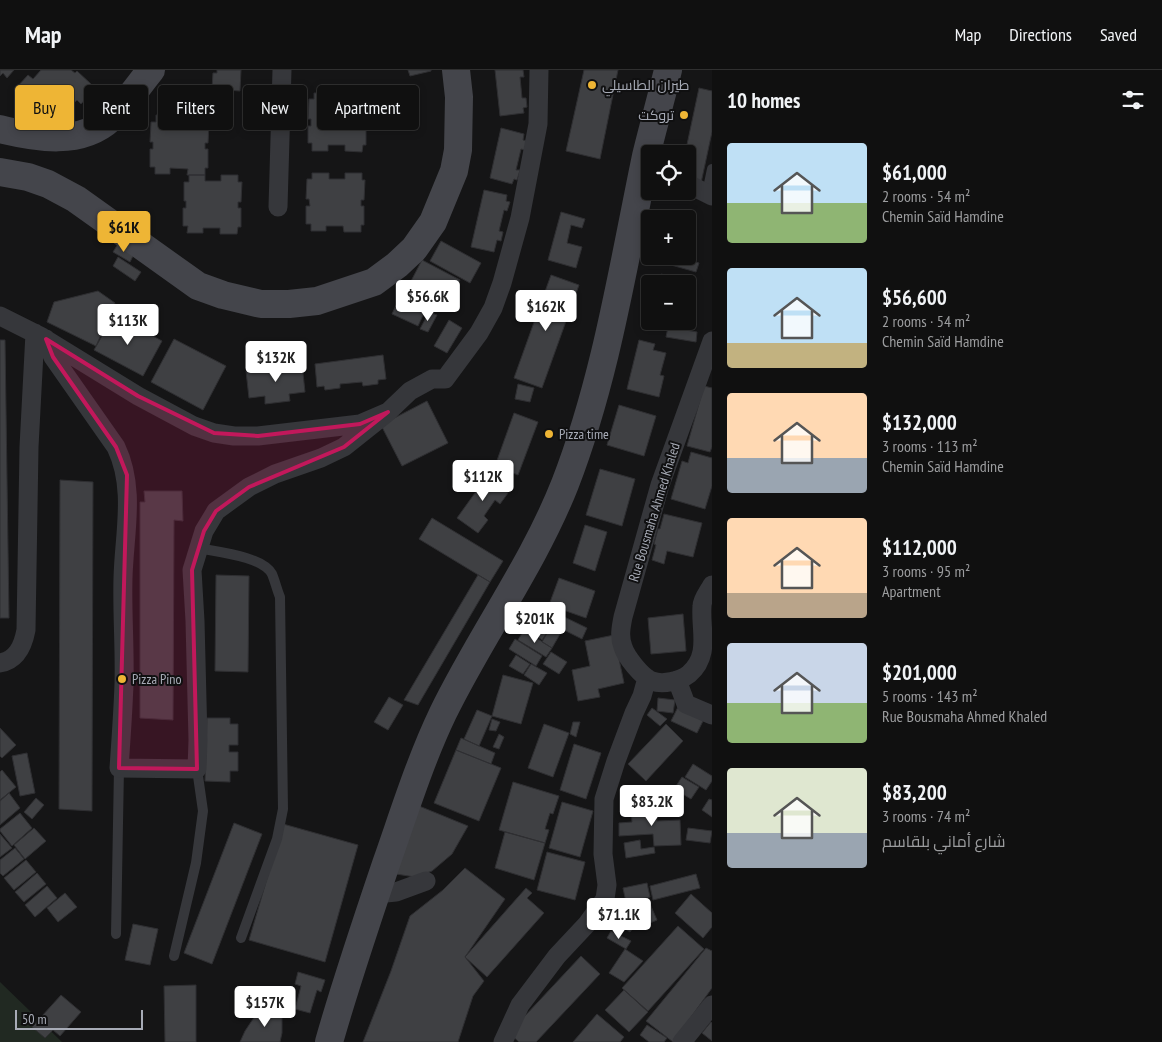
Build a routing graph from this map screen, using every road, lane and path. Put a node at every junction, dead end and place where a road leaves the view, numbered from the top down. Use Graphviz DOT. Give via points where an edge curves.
graph roads {
  1 [pos="152,70"];
  2 [pos="282,70"];
  3 [pos="456,70"];
  4 [pos="539,70"];
  5 [pos="648,70"];
  6 [pos="668,70"];
  7 [pos="0,129"];
  8 [pos="652,145"];
  9 [pos="712,169"];
  10 [pos="0,172"];
  11 [pos="696,188"];
  12 [pos="710,195"];
  13 [pos="641,197"];
  14 [pos="278,207"];
  15 [pos="0,316"];
  16 [pos="40,336"];
  17 [pos="712,341"];
  18 [pos="388,412"];
  19 [pos="198,548"];
  20 [pos="712,585"];
  21 [pos="0,663"];
  22 [pos="647,678"];
  23 [pos="677,680"];
  24 [pos="712,715"];
  25 [pos="119,768"];
  26 [pos="197,769"];
  27 [pos="426,880"];
  28 [pos="376,894"];
  29 [pos="116,934"];
  30 [pos="241,938"];
  31 [pos="174,956"];
  32 [pos="712,1005"];
  33 [pos="314,1042"];
  34 [pos="329,1042"];
  35 [pos="503,1042"];
  36 [pos="682,1042"];
  1 -- 7 [label="main road" via="111,118 89,133 55,138"];
  2 -- 14 [label="street"];
  3 -- 10 [label="main road" via="458,150 454,171 433,222 414,248 374,282 317,300 261,304 198,286 76,199 48,184"];
  4 -- 18 [label="street" via="538,124 520,218 493,308 445,379 432,379 410,391"];
  5 -- 33 [label="main road" via="596,332 574,413 517,552 428,705 399,778 375,861"];
  6 -- 8 [label="main road"];
  9 -- 12 [label="lane"];
  11 -- 12 [label="street"];
  13 -- 28 [label="main road" via="603,367 567,480 539,543 458,685 432,738"];
  15 -- 16 [label="street"];
  16 -- 18 [label="street" via="138,396 214,434 258,436 360,424"];
  16 -- 21 [label="street" via="30,447 26,630 22,646 14,658"];
  16 -- 25 [label="street" via="124,462 129,498 124,537 124,683"];
  17 -- 22 [label="street, Rue Bousmaha Ahmed Khaled" via="660,485 623,617 620,636 623,647"];
  18 -- 19 [label="street" via="344,447 275,474 232,498 216,511"];
  19 -- 26 [label="street" via="192,570"];
  19 -- 30 [label="lane" via="258,562 271,572 280,597 283,809 278,838"];
  20 -- 23 [label="street" via="702,604 704,642 700,660 688,675"];
  22 -- 23 [label="street" via="659,682"];
  22 -- 35 [label="street" via="604,798 605,899 520,1005"];
  23 -- 24 [label="street" via="686,704"];
  25 -- 26 [label="street"];
  25 -- 29 [label="lane"];
  26 -- 31 [label="lane" via="203,811 196,863"];
  27 -- 28 [label="street" via="396,892"];
  28 -- 34 [label="main road"];
  32 -- 36 [label="street"];
}
